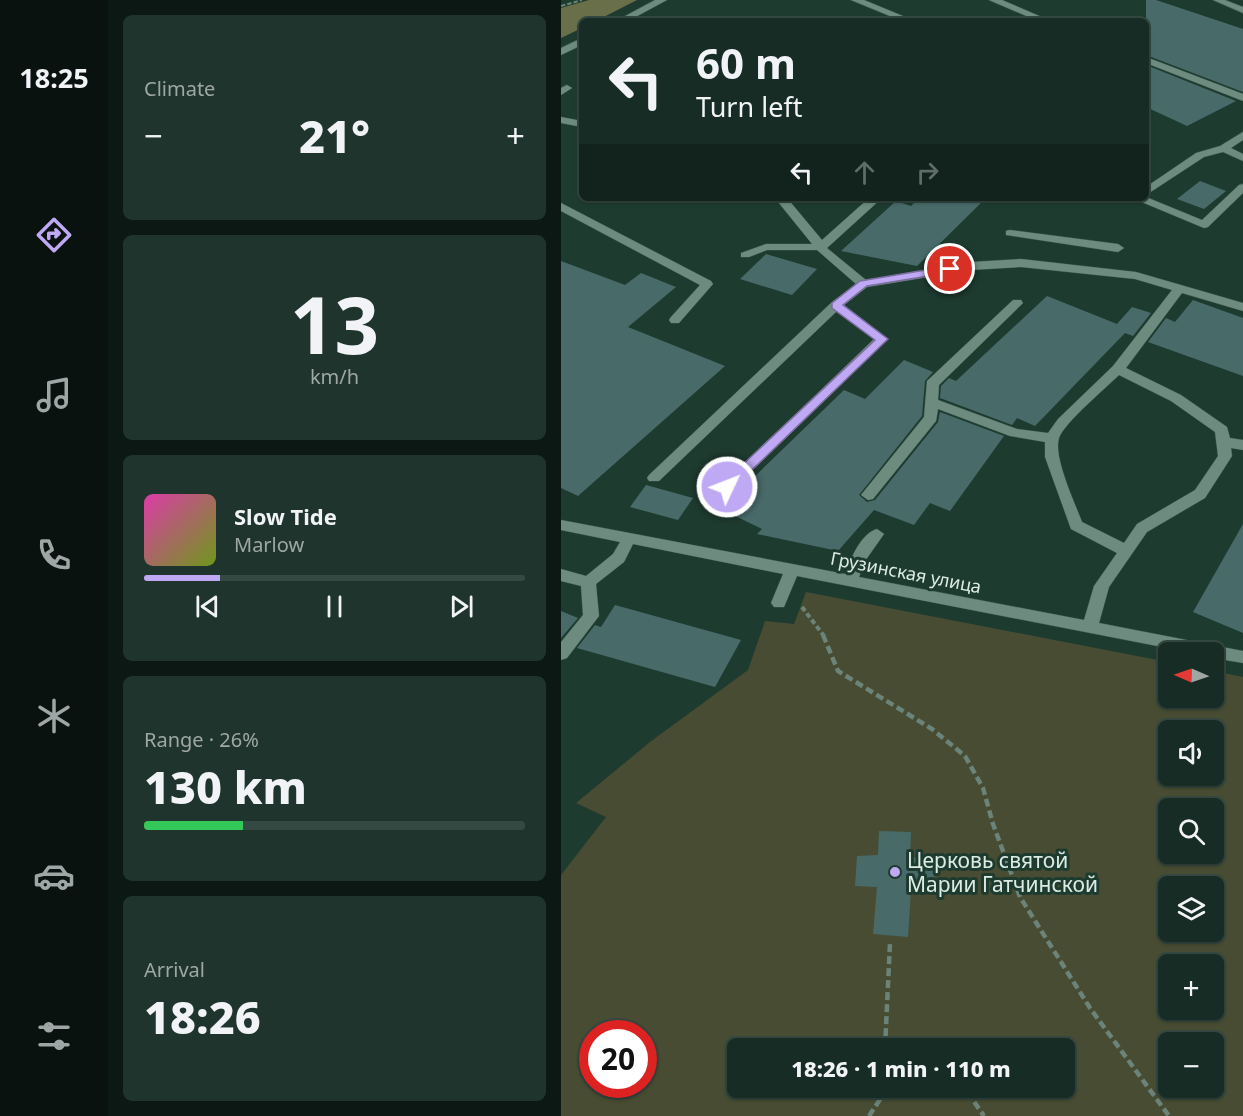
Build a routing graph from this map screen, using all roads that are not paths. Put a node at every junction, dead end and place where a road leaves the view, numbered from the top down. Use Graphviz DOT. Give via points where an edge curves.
graph roads {
  1 [pos="662,0"];
  2 [pos="856,0"];
  3 [pos="994,0"];
  4 [pos="1217,0"];
  5 [pos="1243,10"];
  6 [pos="627,18"];
  7 [pos="902,18"];
  8 [pos="1035,18"];
  9 [pos="579,43"];
  10 [pos="561,52"];
  11 [pos="1149,61"];
  12 [pos="1243,98"];
  13 [pos="561,120"];
  14 [pos="579,123"];
  15 [pos="1243,135"];
  16 [pos="1224,148"];
  17 [pos="1243,158"];
  18 [pos="1243,187"];
  19 [pos="1149,190"];
  20 [pos="783,201"];
  21 [pos="873,201"];
  22 [pos="1146,201"];
  23 [pos="561,206"];
  24 [pos="1010,233"];
  25 [pos="1032,236"];
  26 [pos="821,247"];
  27 [pos="1118,248"];
  28 [pos="745,255"];
  29 [pos="1021,263"];
  30 [pos="864,284"];
  31 [pos="1178,290"];
  32 [pos="1017,303"];
  33 [pos="836,305"];
  34 [pos="1243,307"];
  35 [pos="675,320"];
  36 [pos="1118,369"];
  37 [pos="931,402"];
  38 [pos="1052,438"];
  39 [pos="1223,442"];
  40 [pos="1243,445"];
  41 [pos="654,478"];
  42 [pos="727,487"];
  43 [pos="869,495"];
  44 [pos="561,525"];
  45 [pos="877,534"];
  46 [pos="629,538"];
  47 [pos="1126,551"];
  48 [pos="561,575"];
  49 [pos="790,577"];
  50 [pos="850,581"];
  51 [pos="588,582"];
  52 [pos="779,603"];
  53 [pos="1090,627"];
  54 [pos="561,654"];
  55 [pos="1243,657"];
  1 -- 6 [label="street"];
  2 -- 7 [label="street"];
  3 -- 8 [label="street"];
  4 -- 5 [label="street"];
  9 -- 10 [label="street"];
  11 -- 12 [label="street"];
  13 -- 14 [label="street"];
  15 -- 16 [label="street"];
  16 -- 17 [label="street"];
  16 -- 19 [label="street" via="1200,155"];
  18 -- 22 [label="street" via="1204,225"];
  20 -- 26 [label="street"];
  21 -- 26 [label="street"];
  23 -- 35 [label="street" via="708,284"];
  24 -- 25 [label="street"];
  25 -- 27 [label="street"];
  25 -- 29 [label="street"];
  26 -- 28 [label="street" via="766,247"];
  26 -- 30 [label="street"];
  29 -- 30 [label="street" via="971,266"];
  29 -- 31 [label="street" via="1136,276"];
  30 -- 33 [label="street"];
  31 -- 34 [label="street"];
  31 -- 36 [label="street"];
  32 -- 37 [label="street" via="932,384"];
  33 -- 41 [label="street"];
  33 -- 42 [label="street" via="882,339"];
  36 -- 38 [label="street"];
  36 -- 39 [label="street" via="1176,398 1222,430"];
  37 -- 38 [label="street" via="1015,434"];
  37 -- 43 [label="street" via="931,418"];
  38 -- 47 [label="street" via="1052,458 1076,525"];
  39 -- 40 [label="street"];
  39 -- 47 [label="street" via="1225,456 1200,494 1142,528"];
  44 -- 46 [label="street, Грузинская улица"];
  45 -- 50 [label="street" via="858,559"];
  46 -- 49 [label="street, Грузинская улица"];
  46 -- 51 [label="street" via="619,558"];
  47 -- 53 [label="street" via="1102,586"];
  48 -- 51 [label="street"];
  49 -- 50 [label="street, Грузинская улица"];
  49 -- 52 [label="street"];
  50 -- 53 [label="street, Грузинская улица"];
  51 -- 54 [label="street" via="591,616"];
  53 -- 55 [label="street, Грузинская улица"];
}
